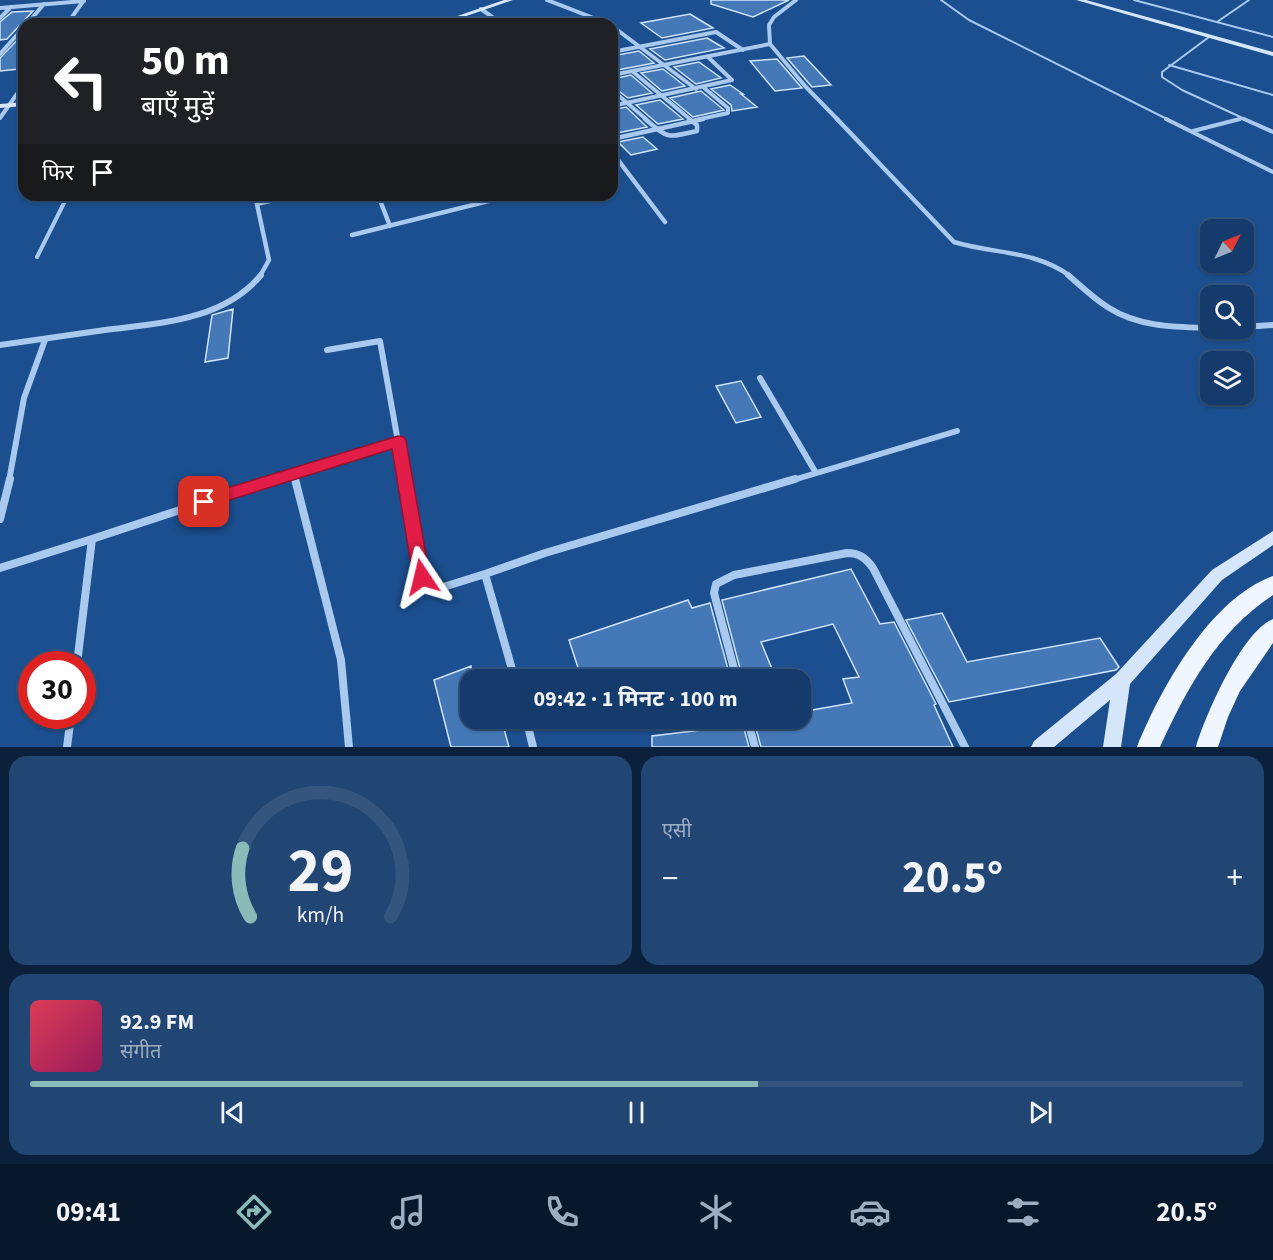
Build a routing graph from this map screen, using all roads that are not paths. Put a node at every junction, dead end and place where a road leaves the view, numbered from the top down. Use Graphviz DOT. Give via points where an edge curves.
graph roads {
  1 [pos="84,0"];
  2 [pos="510,0"];
  3 [pos="547,0"];
  4 [pos="796,0"];
  5 [pos="940,0"];
  6 [pos="1079,0"];
  7 [pos="1101,0"];
  8 [pos="1134,0"];
  9 [pos="1249,0"];
  10 [pos="45,4"];
  11 [pos="11,7"];
  12 [pos="0,8"];
  13 [pos="481,9"];
  14 [pos="0,18"];
  15 [pos="32,18"];
  16 [pos="71,18"];
  17 [pos="455,18"];
  18 [pos="494,18"];
  19 [pos="592,18"];
  20 [pos="1217,22"];
  21 [pos="618,30"];
  22 [pos="18,34"];
  23 [pos="1209,37"];
  24 [pos="1273,37"];
  25 [pos="770,44"];
  26 [pos="642,46"];
  27 [pos="1273,48"];
  28 [pos="743,50"];
  29 [pos="618,51"];
  30 [pos="0,54"];
  31 [pos="1273,54"];
  32 [pos="708,57"];
  33 [pos="666,64"];
  34 [pos="1169,65"];
  35 [pos="632,71"];
  36 [pos="618,74"];
  37 [pos="702,87"];
  38 [pos="696,89"];
  39 [pos="18,91"];
  40 [pos="1273,95"];
  41 [pos="618,96"];
  42 [pos="661,97"];
  43 [pos="627,104"];
  44 [pos="618,105"];
  45 [pos="4,106"];
  46 [pos="0,118"];
  47 [pos="1242,118"];
  48 [pos="693,122"];
  49 [pos="657,129"];
  50 [pos="1191,131"];
  51 [pos="1273,132"];
  52 [pos="618,138"];
  53 [pos="618,160"];
  54 [pos="1273,172"];
  55 [pos="65,201"];
  56 [pos="256,201"];
  57 [pos="271,201"];
  58 [pos="380,201"];
  59 [pos="489,201"];
  60 [pos="257,204"];
  61 [pos="665,222"];
  62 [pos="390,226"];
  63 [pos="352,235"];
  64 [pos="37,257"];
  65 [pos="1273,325"];
  66 [pos="1254,326"];
  67 [pos="1200,328"];
  68 [pos="45,340"];
  69 [pos="0,345"];
  70 [pos="327,350"];
  71 [pos="760,378"];
  72 [pos="957,431"];
  73 [pos="398,441"];
  74 [pos="293,472"];
  75 [pos="816,473"];
  76 [pos="0,519"];
  77 [pos="1273,537"];
  78 [pos="92,539"];
  79 [pos="0,568"];
  80 [pos="484,574"];
  81 [pos="1273,584"];
  82 [pos="1273,628"];
  83 [pos="79,651"];
  84 [pos="512,669"];
  85 [pos="734,669"];
  86 [pos="1122,680"];
  87 [pos="69,729"];
  88 [pos="528,729"];
  89 [pos="750,729"];
  90 [pos="67,747"];
  91 [pos="349,747"];
  92 [pos="533,747"];
  93 [pos="755,747"];
  94 [pos="965,747"];
  95 [pos="1040,747"];
  96 [pos="1112,747"];
  97 [pos="1148,747"];
  98 [pos="1207,747"];
  1 -- 10 [label="street"];
  1 -- 16 [label="street"];
  2 -- 13 [label="street"];
  3 -- 19 [label="street"];
  4 -- 25 [label="street" via="769,25"];
  5 -- 50 [label="lane" via="969,20"];
  6 -- 23 [label="street"];
  7 -- 27 [label="street"];
  8 -- 20 [label="lane"];
  9 -- 20 [label="lane"];
  10 -- 11 [label="street"];
  10 -- 15 [label="street"];
  11 -- 12 [label="street"];
  11 -- 14 [label="street"];
  13 -- 17 [label="street"];
  13 -- 18 [label="street"];
  20 -- 24 [label="lane"];
  21 -- 26 [label="street"];
  22 -- 30 [label="street"];
  23 -- 31 [label="street"];
  23 -- 34 [label="lane"];
  25 -- 28 [label="street"];
  25 -- 67 [label="street" via="954,242 1044,261 1109,308 1137,321"];
  26 -- 28 [label="street" via="716,32"];
  26 -- 29 [label="street"];
  26 -- 33 [label="street"];
  28 -- 32 [label="street"];
  32 -- 33 [label="street"];
  32 -- 37 [label="street" via="732,80"];
  33 -- 35 [label="street"];
  33 -- 38 [label="street"];
  34 -- 40 [label="lane"];
  34 -- 47 [label="lane" via="1162,77 1171,84"];
  35 -- 36 [label="street"];
  35 -- 42 [label="street"];
  37 -- 38 [label="street"];
  37 -- 48 [label="street" via="729,111"];
  38 -- 42 [label="street"];
  39 -- 45 [label="street"];
  41 -- 43 [label="street"];
  42 -- 43 [label="street"];
  42 -- 48 [label="street"];
  43 -- 44 [label="street"];
  43 -- 49 [label="street"];
  45 -- 46 [label="street"];
  47 -- 50 [label="lane"];
  47 -- 51 [label="lane"];
  48 -- 49 [label="street"];
  48 -- 49 [label="street" via="698,130 671,137"];
  49 -- 52 [label="street"];
  50 -- 54 [label="lane"];
  53 -- 61 [label="street"];
  55 -- 64 [label="lane"];
  56 -- 60 [label="street"];
  57 -- 60 [label="lane"];
  58 -- 62 [label="street"];
  59 -- 62 [label="street"];
  60 -- 68 [label="street" via="269,260 267,267 251,285 224,304 194,317"];
  62 -- 63 [label="street"];
  65 -- 66 [label="street"];
  68 -- 69 [label="street"];
  68 -- 76 [label="street" via="24,398"];
  70 -- 73 [label="street" via="380,341"];
  71 -- 75 [label="street"];
  72 -- 75 [label="street"];
  73 -- 74 [label="street"];
  73 -- 80 [label="street" via="426,587 437,589"];
  74 -- 78 [label="street"];
  74 -- 91 [label="street" via="341,660"];
  75 -- 80 [label="street"];
  77 -- 86 [label="street" via="1217,575"];
  78 -- 79 [label="street"];
  78 -- 83 [label="street"];
  80 -- 84 [label="street"];
  81 -- 97 [label="main road" via="1236,609 1205,645 1173,693"];
  82 -- 98 [label="main road" via="1241,668 1212,726"];
  85 -- 94 [label="street" via="714,593 716,584 734,574 858,553 873,568"];
  86 -- 95 [label="street"];
  86 -- 96 [label="street"];
  87 -- 90 [label="street"];
  88 -- 92 [label="street"];
  89 -- 93 [label="street"];
}
